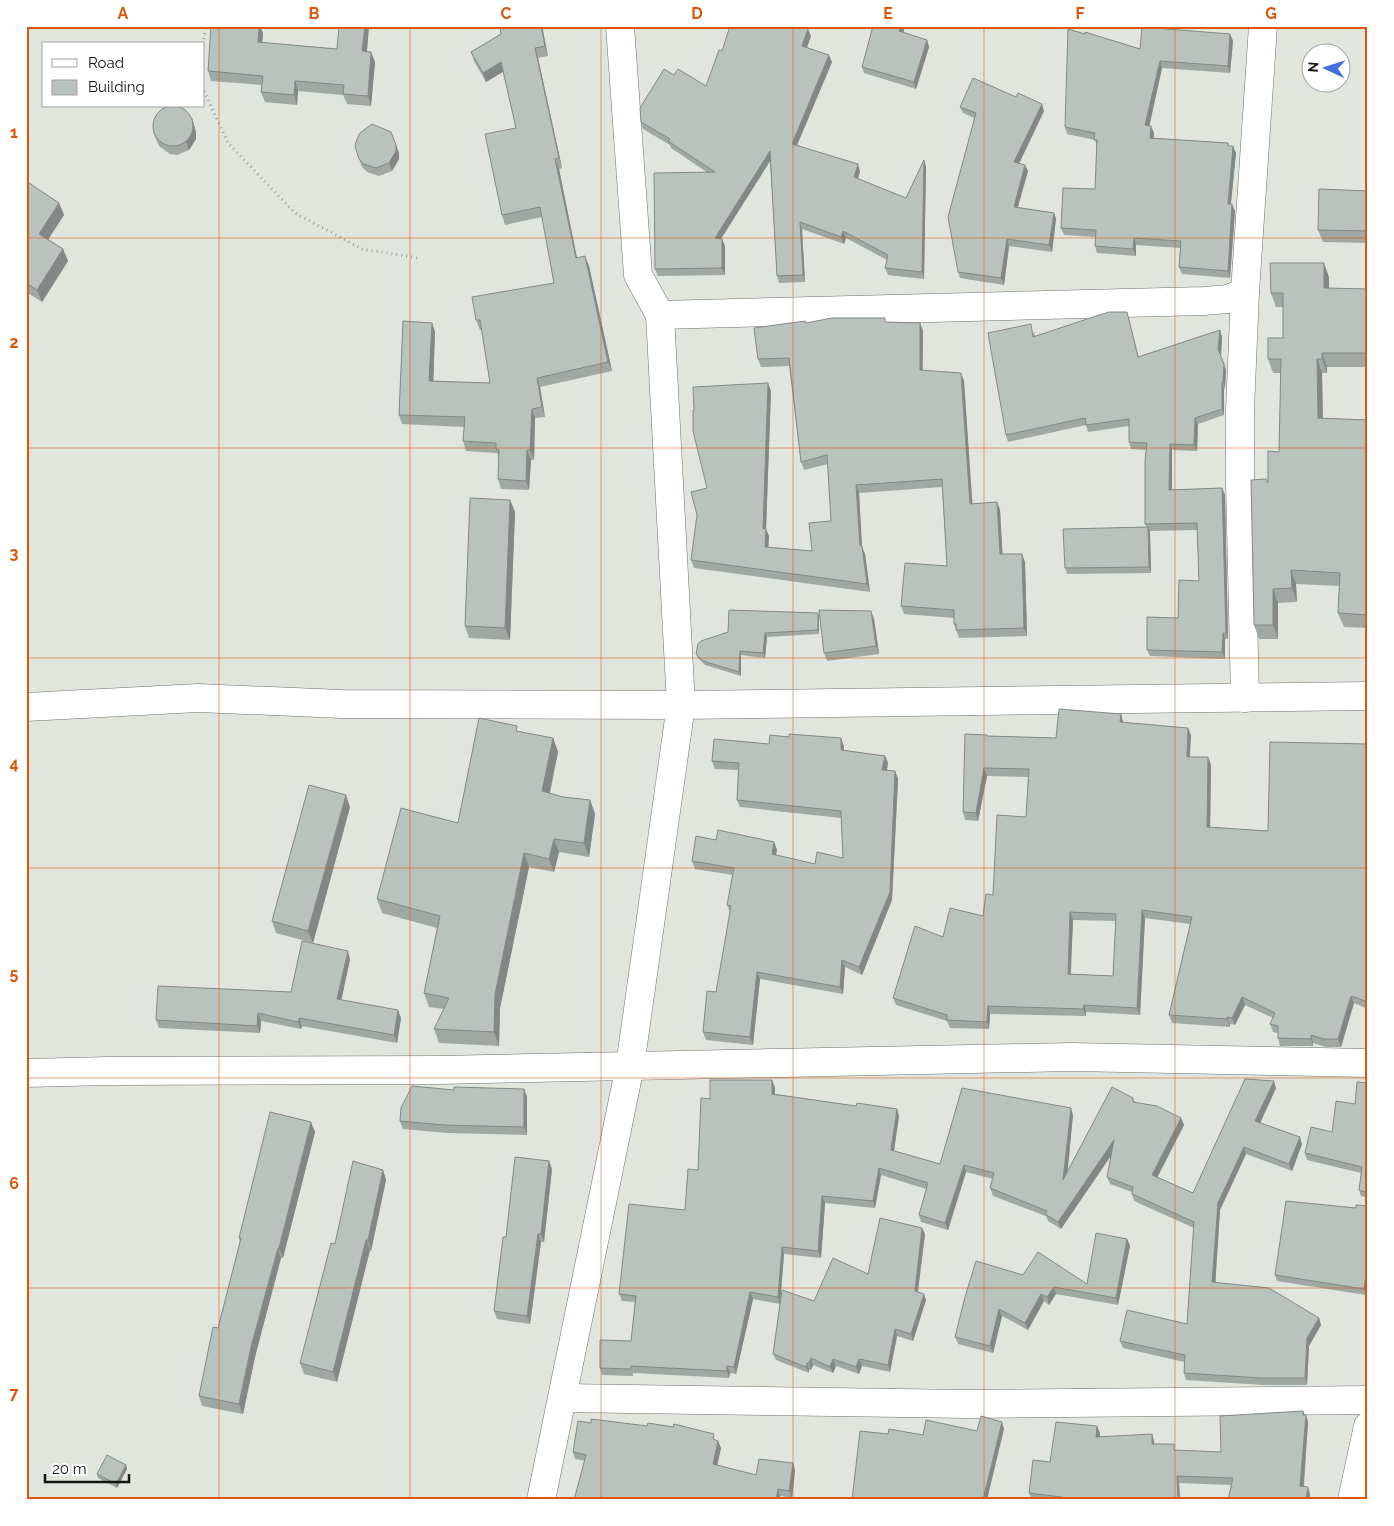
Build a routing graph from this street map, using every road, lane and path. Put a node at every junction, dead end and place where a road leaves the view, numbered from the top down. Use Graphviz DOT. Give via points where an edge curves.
graph roads {
  1 [pos="206,26"];
  2 [pos="1263,26"];
  3 [pos="626,27"];
  4 [pos="203,42"];
  5 [pos="205,93"];
  6 [pos="418,258"];
  7 [pos="1245,292"];
  8 [pos="660,315"];
  9 [pos="1368,696"];
  10 [pos="1245,698"];
  11 [pos="681,705"];
  12 [pos="26,707"];
  13 [pos="1368,1063"];
  14 [pos="630,1066"];
  15 [pos="26,1073"];
  16 [pos="563,1398"];
  17 [pos="1368,1400"];
  18 [pos="1368,1426"];
  19 [pos="542,1500"];
  20 [pos="1352,1500"];
  1 -- 4 [label="path"];
  2 -- 7 [label="street"];
  3 -- 8 [label="street" via="638,275"];
  5 -- 6 [label="path" via="228,143 295,213 362,249"];
  7 -- 8 [label="street" via="1228,299 1204,301"];
  7 -- 10 [label="street" via="1240,419"];
  8 -- 11 [label="street"];
  9 -- 10 [label="street"];
  10 -- 11 [label="street"];
  11 -- 12 [label="street" via="342,704 198,698"];
  11 -- 14 [label="street"];
  13 -- 14 [label="street" via="1072,1057"];
  14 -- 15 [label="street"];
  14 -- 16 [label="street"];
  16 -- 17 [label="street" via="969,1404"];
  16 -- 19 [label="street"];
  18 -- 20 [label="street"];
}
